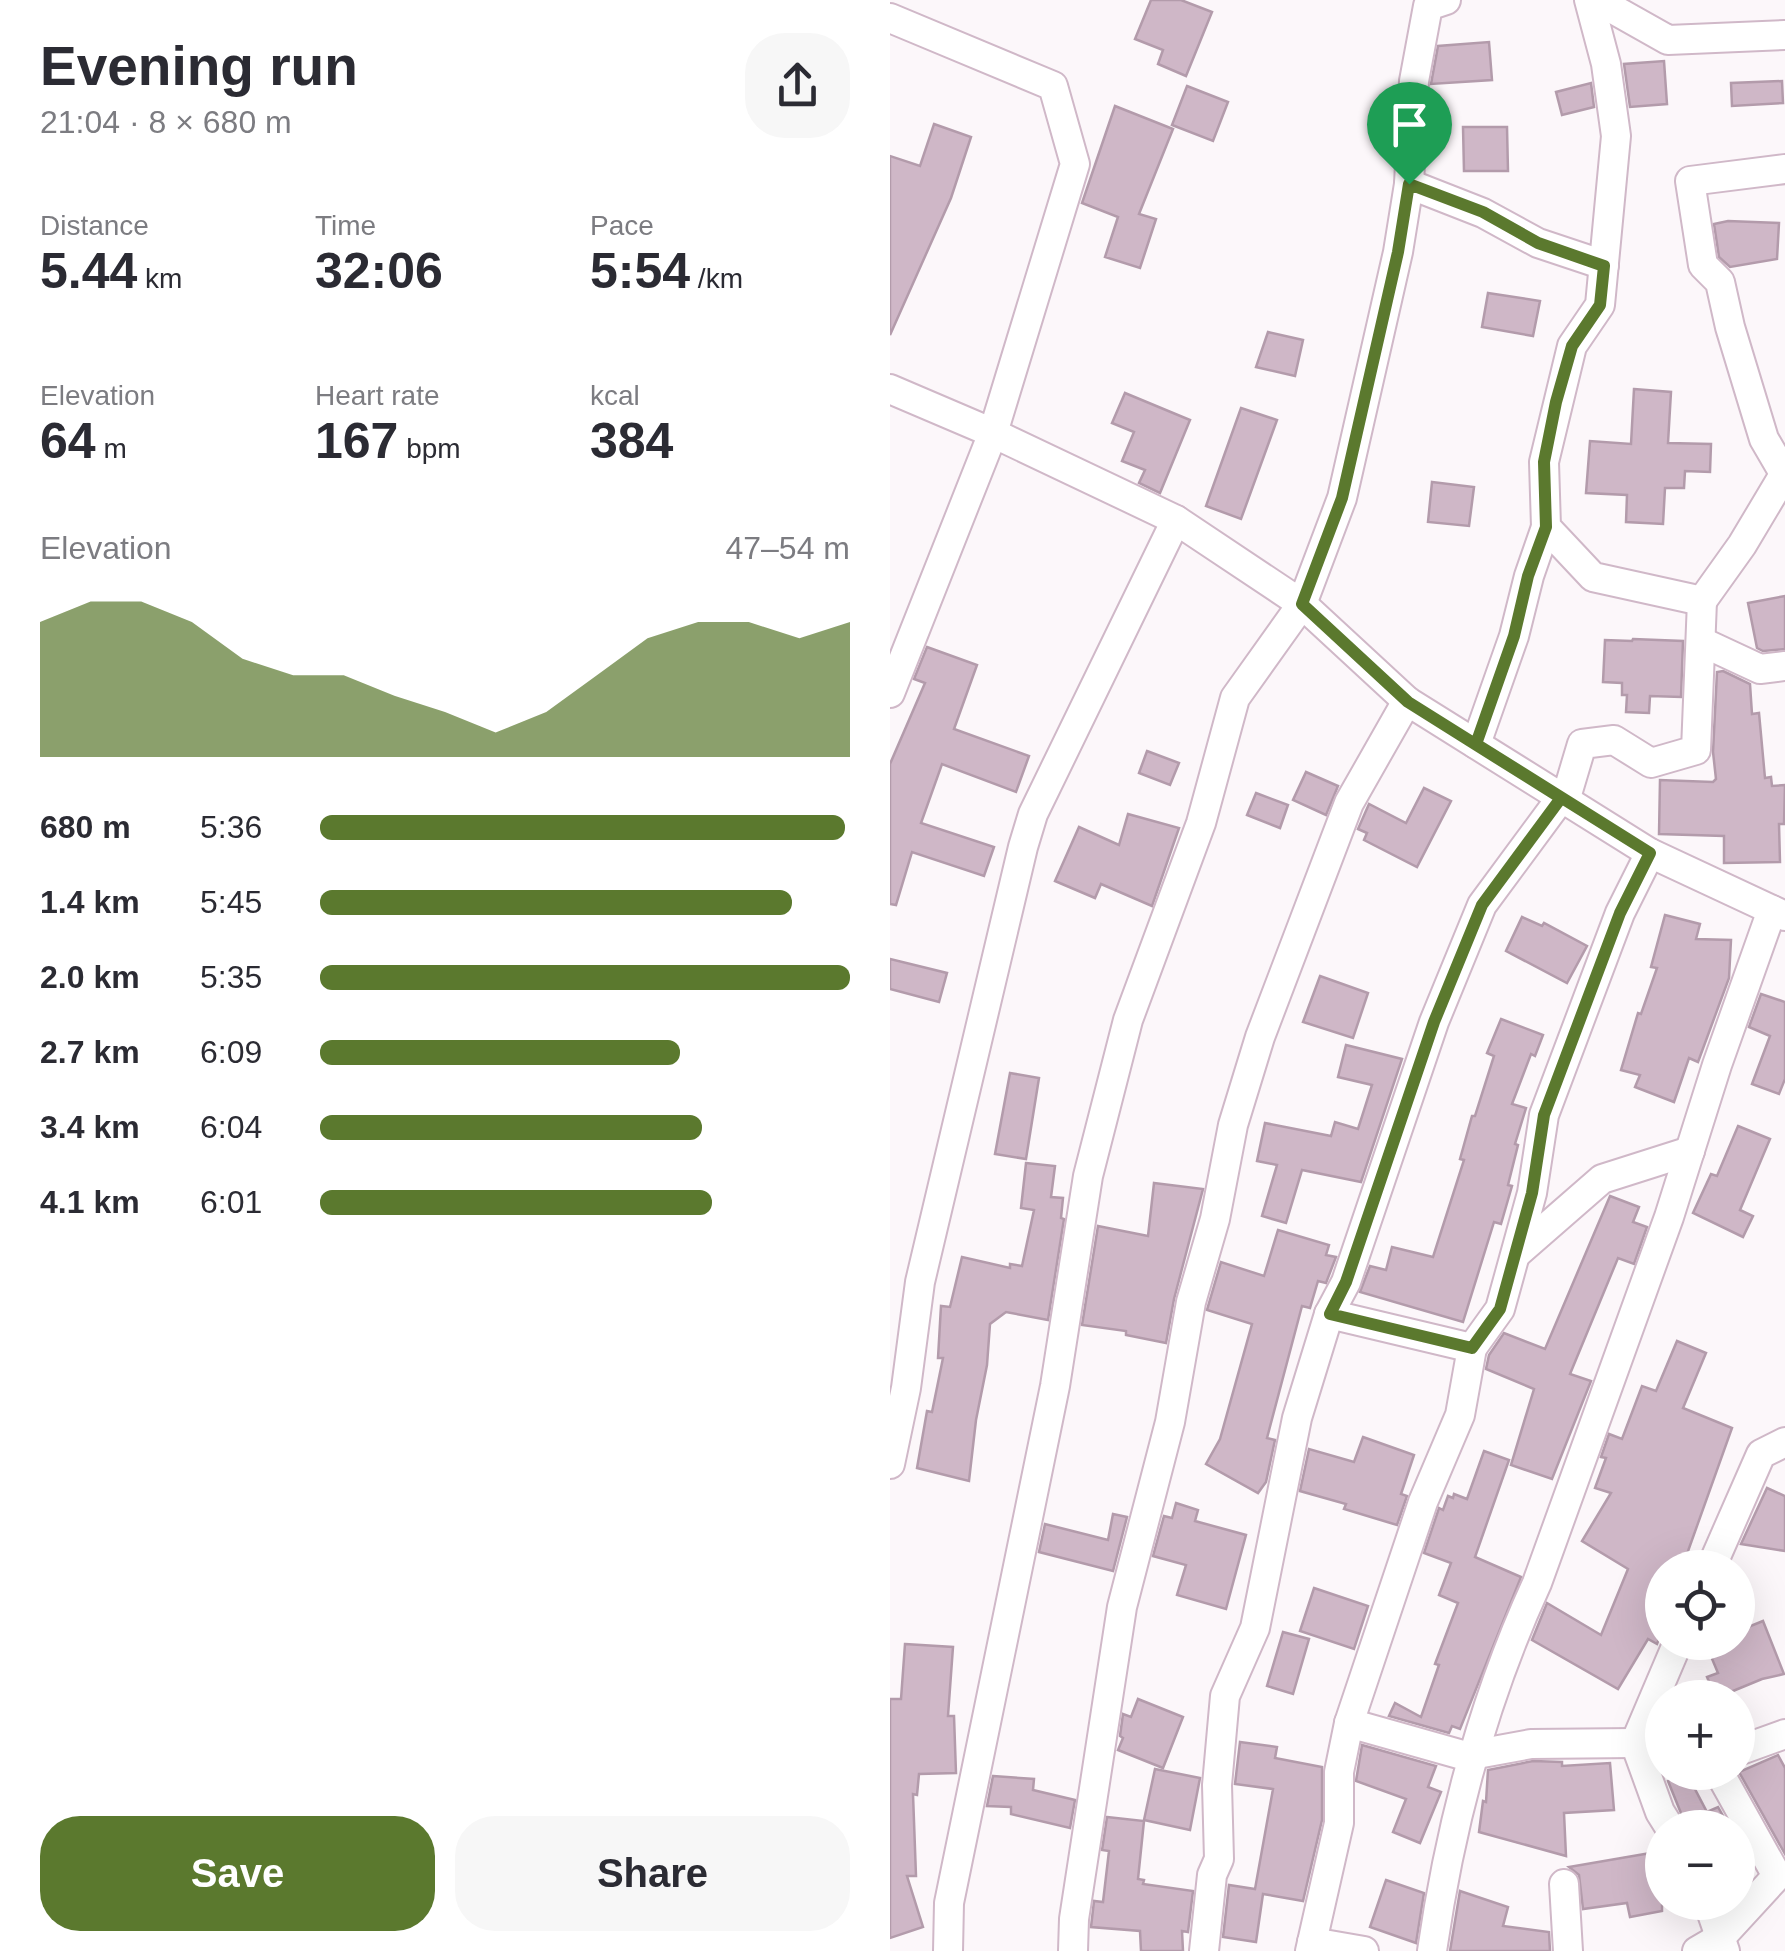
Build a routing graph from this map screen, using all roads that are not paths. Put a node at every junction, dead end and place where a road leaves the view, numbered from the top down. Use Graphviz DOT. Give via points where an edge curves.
graph roads {
  1 [pos="1589,0"];
  2 [pos="1596,0"];
  3 [pos="1434,2"];
  4 [pos="890,18"];
  5 [pos="1785,35"];
  6 [pos="1785,169"];
  7 [pos="1409,184"];
  8 [pos="1604,266"];
  9 [pos="890,388"];
  10 [pos="993,433"];
  11 [pos="1785,474"];
  12 [pos="1176,520"];
  13 [pos="1546,527"];
  14 [pos="1702,601"];
  15 [pos="1302,604"];
  16 [pos="1702,642"];
  17 [pos="1785,666"];
  18 [pos="890,693"];
  19 [pos="1408,702"];
  20 [pos="1476,744"];
  21 [pos="1563,800"];
  22 [pos="1650,853"];
  23 [pos="1778,913"];
  24 [pos="1690,1151"];
  25 [pos="1515,1255"];
  26 [pos="1330,1314"];
  27 [pos="1472,1348"];
  28 [pos="1785,1442"];
  29 [pos="890,1464"];
  30 [pos="1719,1550"];
  31 [pos="1670,1660"];
  32 [pos="1350,1723"];
  33 [pos="1785,1734"];
  34 [pos="1635,1743"];
  35 [pos="1755,1745"];
  36 [pos="1475,1755"];
  37 [pos="1729,1790"];
  38 [pos="1659,1810"];
  39 [pos="1564,1884"];
  40 [pos="1710,1920"];
  41 [pos="1311,1946"];
  42 [pos="1714,1946"];
  43 [pos="948,1951"];
  44 [pos="1073,1951"];
  45 [pos="1204,1951"];
  46 [pos="1364,1951"];
  47 [pos="1432,1951"];
  48 [pos="1568,1951"];
  1 -- 8 [label="street" via="1616,136"];
  2 -- 5 [label="street" via="1668,40"];
  3 -- 7 [label="street" via="1414,81"];
  4 -- 10 [label="street" via="1053,86 1074,164"];
  6 -- 11 [label="street" via="1690,181 1702,266 1720,282 1764,439"];
  7 -- 8 [label="street"];
  7 -- 15 [label="street" via="1342,498"];
  8 -- 13 [label="street" via="1600,305 1572,346 1556,402 1544,462"];
  9 -- 10 [label="street"];
  10 -- 12 [label="street"];
  10 -- 18 [label="street"];
  11 -- 14 [label="street"];
  12 -- 15 [label="street"];
  12 -- 29 [label="street" via="1023,848 920,1282"];
  13 -- 14 [label="street" via="1593,578"];
  13 -- 20 [label="street"];
  14 -- 16 [label="street"];
  15 -- 19 [label="street"];
  15 -- 43 [label="street" via="1236,698 1201,822 1128,1020 1088,1176 1055,1386 949,1903"];
  16 -- 17 [label="street" via="1760,670"];
  16 -- 21 [label="street" via="1696,750 1651,762 1614,740 1582,744"];
  19 -- 20 [label="street"];
  19 -- 44 [label="street" via="1350,803 1233,1124 1170,1422 1122,1607"];
  20 -- 21 [label="street"];
  21 -- 22 [label="street"];
  21 -- 26 [label="street" via="1482,905"];
  22 -- 23 [label="street"];
  22 -- 25 [label="street" via="1620,913 1544,1115"];
  23 -- 24 [label="street"];
  24 -- 25 [label="street" via="1602,1180"];
  24 -- 36 [label="street"];
  25 -- 27 [label="street" via="1500,1309"];
  26 -- 27 [label="street"];
  26 -- 45 [label="street" via="1297,1418 1255,1628 1225,1696 1218,1859"];
  27 -- 32 [label="street" via="1460,1414 1423,1502"];
  28 -- 30 [label="street" via="1761,1454"];
  31 -- 34 [label="street"];
  32 -- 36 [label="street"];
  32 -- 41 [label="street" via="1339,1772 1339,1823"];
  33 -- 35 [label="street"];
  34 -- 36 [label="street" via="1532,1744"];
  34 -- 38 [label="street"];
  36 -- 47 [label="street"];
  37 -- 42 [label="street" via="1778,1876"];
  39 -- 48 [label="street"];
  40 -- 42 [label="street"];
  41 -- 46 [label="street"];
}
